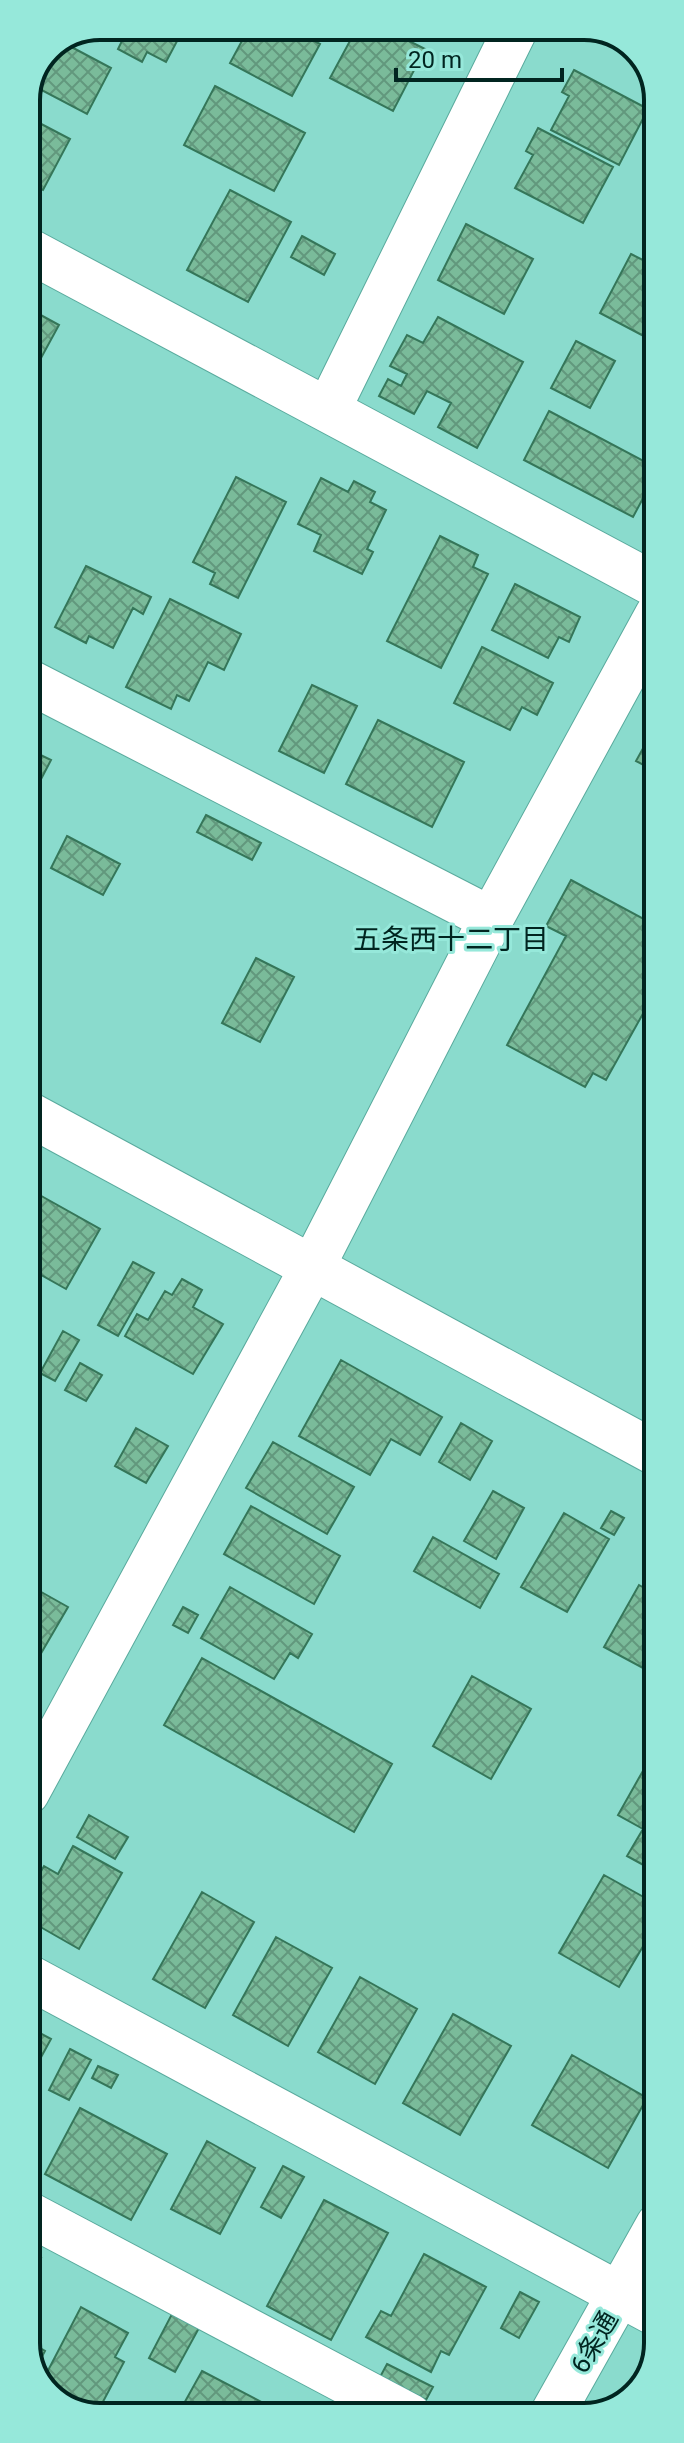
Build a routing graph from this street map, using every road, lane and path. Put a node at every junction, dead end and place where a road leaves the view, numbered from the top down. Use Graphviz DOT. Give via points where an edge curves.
graph roads {
  1 [pos="510,40"];
  2 [pos="40,256"];
  3 [pos="328,410"];
  4 [pos="644,579"];
  5 [pos="644,639"];
  6 [pos="40,687"];
  7 [pos="491,919"];
  8 [pos="40,1120"];
  9 [pos="313,1266"];
  10 [pos="644,1447"];
  11 [pos="40,1769"];
  12 [pos="40,1983"];
  13 [pos="40,2220"];
  14 [pos="644,2284"];
  15 [pos="639,2305"];
  16 [pos="385,2403"];
  17 [pos="561,2403"];
  1 -- 3 [label="street"];
  2 -- 3 [label="street"];
  3 -- 4 [label="street"];
  5 -- 7 [label="street"];
  6 -- 7 [label="street"];
  7 -- 9 [label="street"];
  8 -- 9 [label="street"];
  9 -- 10 [label="street"];
  9 -- 11 [label="street"];
  12 -- 15 [label="street"];
  13 -- 16 [label="street"];
  14 -- 15 [label="street, 6条通"];
  15 -- 17 [label="street, 6条通"];
}
